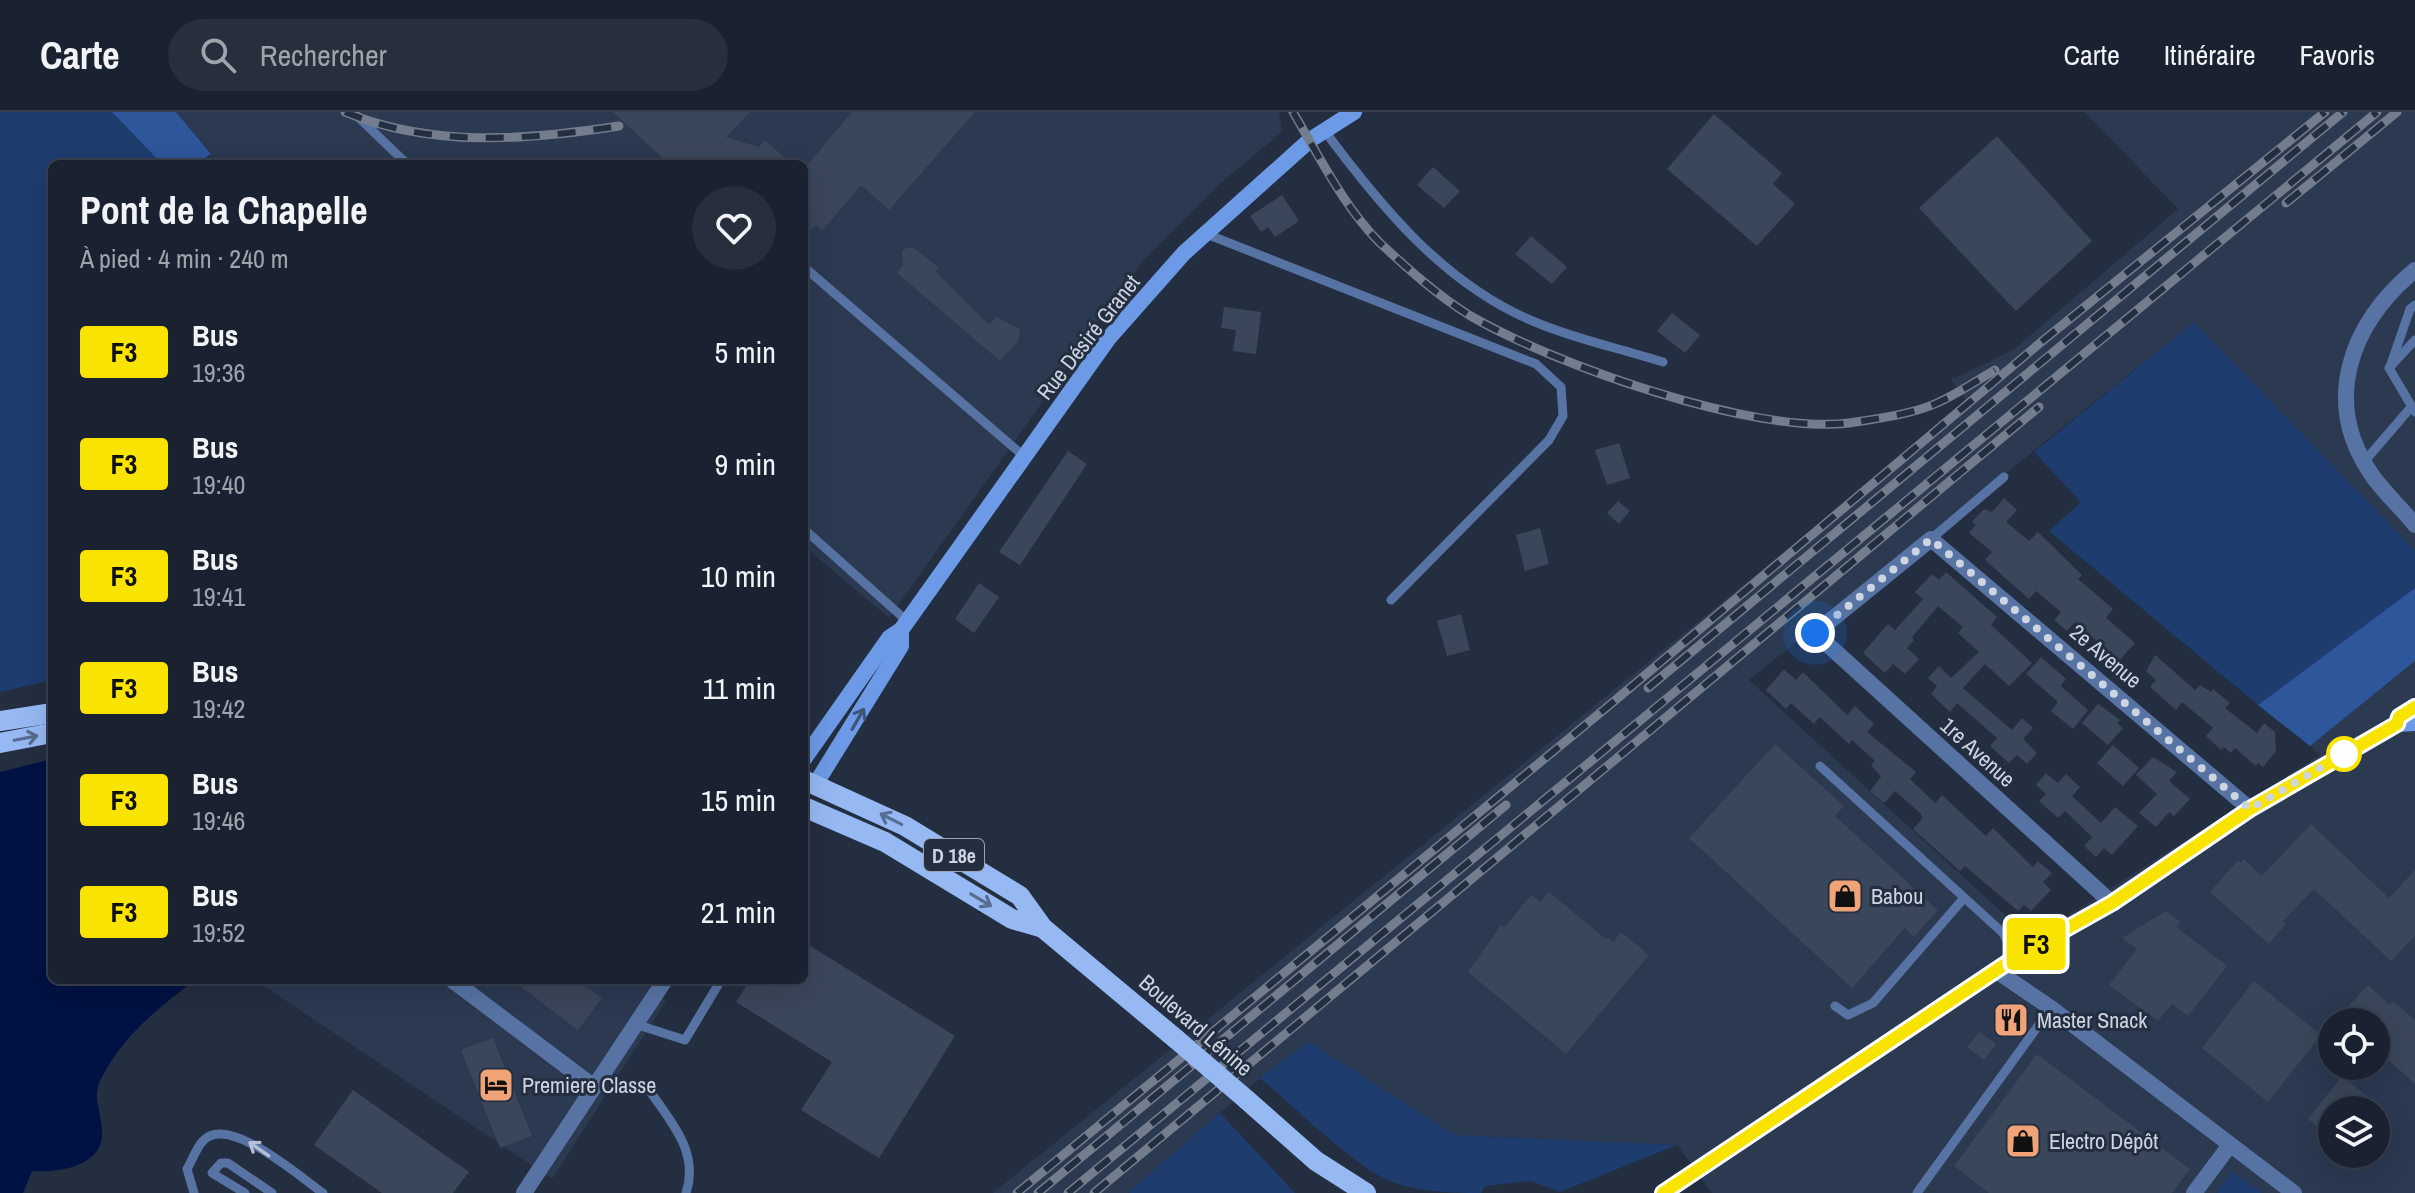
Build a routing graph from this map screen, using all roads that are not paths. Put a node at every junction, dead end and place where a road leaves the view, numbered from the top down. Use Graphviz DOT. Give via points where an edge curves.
graph roads {
  1 [pos="353,112"];
  2 [pos="1354,112"];
  3 [pos="1324,130"];
  4 [pos="403,160"];
  5 [pos="1204,233"];
  6 [pos="808,270"];
  7 [pos="2415,270"];
  8 [pos="2415,305"];
  9 [pos="2415,340"];
  10 [pos="1663,362"];
  11 [pos="2389,368"];
  12 [pos="2413,409"];
  13 [pos="1026,458"];
  14 [pos="2364,462"];
  15 [pos="2004,477"];
  16 [pos="2415,525"];
  17 [pos="808,533"];
  18 [pos="1931,539"];
  19 [pos="1391,600"];
  20 [pos="904,626"];
  21 [pos="2415,707"];
  22 [pos="48,714"];
  23 [pos="0,721"];
  24 [pos="2409,726"];
  25 [pos="48,734"];
  26 [pos="0,743"];
  27 [pos="808,753"];
  28 [pos="1820,766"];
  29 [pos="808,788"];
  30 [pos="808,809"];
  31 [pos="2250,809"];
  32 [pos="1964,898"];
  33 [pos="2112,903"];
  34 [pos="1043,928"];
  35 [pos="2016,957"];
  36 [pos="1995,970"];
  37 [pos="457,984"];
  38 [pos="662,984"];
  39 [pos="719,984"];
  40 [pos="1835,1006"];
  41 [pos="2051,1008"];
  42 [pos="635,1024"];
  43 [pos="594,1087"];
  44 [pos="647,1087"];
  45 [pos="2230,1145"];
  46 [pos="1316,1161"];
  47 [pos="194,1193"];
  48 [pos="245,1193"];
  49 [pos="272,1193"];
  50 [pos="323,1193"];
  51 [pos="524,1193"];
  52 [pos="686,1193"];
  53 [pos="1341,1193"];
  54 [pos="1366,1193"];
  55 [pos="1663,1193"];
  56 [pos="1917,1193"];
  57 [pos="2194,1193"];
  58 [pos="2294,1193"];
  1 -- 4 [label="lane"];
  2 -- 3 [label="street, Rue Désiré Granet"];
  3 -- 5 [label="street, Rue Désiré Granet"];
  3 -- 10 [label="lane" via="1397,225 1471,286 1538,324"];
  5 -- 13 [label="street, Rue Désiré Granet" via="1108,339"];
  5 -- 19 [label="lane" via="1536,364 1561,387 1563,416 1549,440"];
  6 -- 13 [label="lane"];
  7 -- 14 [label="street" via="2381,303 2353,350 2345,387"];
  8 -- 11 [label="lane"];
  9 -- 11 [label="lane"];
  11 -- 12 [label="lane"];
  12 -- 14 [label="lane"];
  13 -- 20 [label="street, Rue Désiré Granet"];
  14 -- 16 [label="street"];
  15 -- 18 [label="lane"];
  17 -- 20 [label="lane"];
  18 -- 31 [label="street, 2e Avenue"];
  18 -- 33 [label="street, 1re Avenue" via="1815,633"];
  20 -- 27 [label="street, Rue Désiré Granet" via="889,638"];
  29 -- 20 [label="street, Rue Désiré Granet, one-way" via="901,646"];
  21 -- 24 [label="street" via="2399,717"];
  22 -- 23 [label="main road"];
  24 -- 31 [label="street"];
  26 -- 25 [label="main road, one-way"];
  28 -- 32 [label="lane"];
  34 -- 29 [label="main road, Boulevard Lénine / D 18e, one-way" via="1020,896 944,848"];
  30 -- 34 [label="main road, Boulevard Lénine / D 18e, one-way" via="885,842 1012,919"];
  31 -- 33 [label="street"];
  32 -- 35 [label="lane" via="2003,933"];
  32 -- 40 [label="lane" via="1873,1003 1848,1015"];
  33 -- 35 [label="street"];
  34 -- 46 [label="main road, Boulevard Lénine / D 18e, bridge"];
  35 -- 36 [label="street"];
  36 -- 41 [label="street"];
  36 -- 55 [label="street"];
  37 -- 43 [label="street"];
  38 -- 42 [label="street"];
  39 -- 42 [label="lane" via="685,1040"];
  41 -- 45 [label="street"];
  41 -- 56 [label="lane"];
  42 -- 43 [label="street"];
  43 -- 51 [label="street"];
  44 -- 52 [label="lane" via="690,1155 692,1175"];
  45 -- 57 [label="street"];
  45 -- 58 [label="street"];
  46 -- 53 [label="main road, Boulevard Lénine / D 18e"];
  46 -- 54 [label="main road, Boulevard Lénine / D 18e"];
  50 -- 47 [label="lane, one-way" via="242,1137 218,1132 203,1140 187,1169"];
  48 -- 49 [label="lane" via="218,1180 212,1173 215,1168 228,1163"];
}
